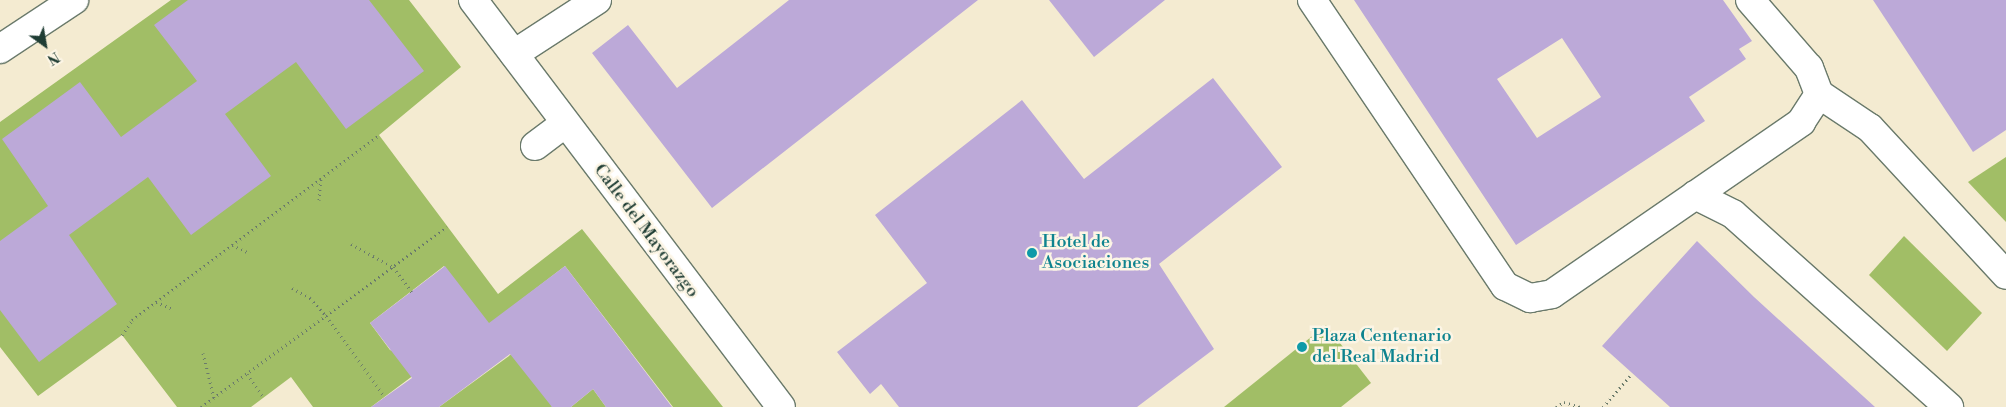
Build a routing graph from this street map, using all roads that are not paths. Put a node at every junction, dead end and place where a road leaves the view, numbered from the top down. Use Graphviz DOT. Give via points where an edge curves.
graph roads {
  1 [pos="74,0"];
  2 [pos="473,0"];
  3 [pos="597,0"];
  4 [pos="1312,0"];
  5 [pos="1750,0"];
  6 [pos="0,49"];
  7 [pos="514,54"];
  8 [pos="1819,94"];
  9 [pos="564,124"];
  10 [pos="535,146"];
  11 [pos="1695,195"];
  12 [pos="2006,275"];
  13 [pos="781,407"];
  14 [pos="1949,407"];
  1 -- 6 [label="street"];
  2 -- 7 [label="street, Calle del Mayorazgo"];
  3 -- 7 [label="street"];
  4 -- 11 [label="street" via="1505,286 1530,298 1552,294"];
  5 -- 8 [label="street" via="1809,68"];
  7 -- 9 [label="street, Calle del Mayorazgo"];
  8 -- 11 [label="street" via="1801,122"];
  8 -- 12 [label="street" via="1870,128"];
  9 -- 10 [label="street"];
  9 -- 13 [label="street, Calle del Mayorazgo"];
  11 -- 14 [label="street" via="1733,214"];
}
